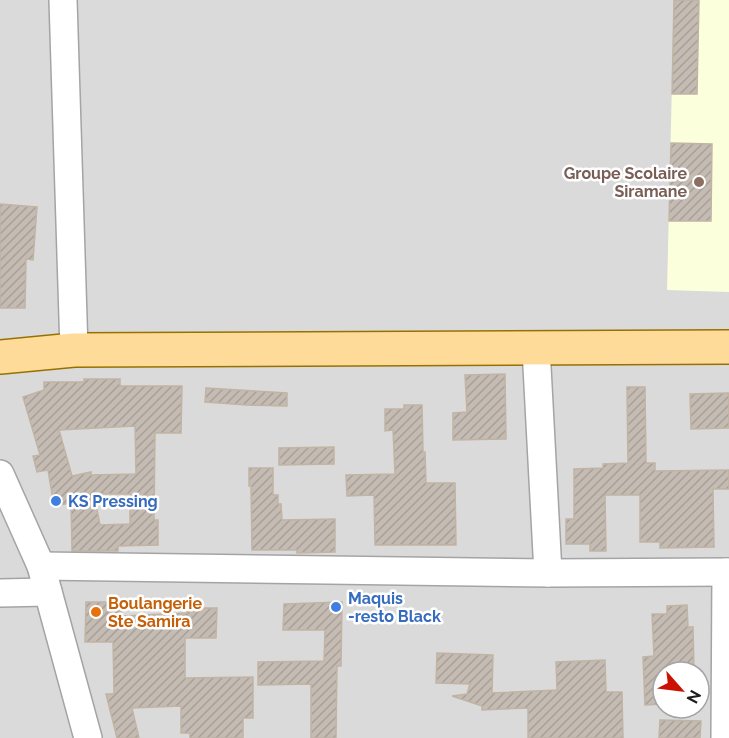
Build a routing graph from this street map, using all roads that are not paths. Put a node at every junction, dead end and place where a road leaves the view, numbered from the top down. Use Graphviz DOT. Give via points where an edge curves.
graph roads {
  1 [pos="63,0"];
  2 [pos="729,347"];
  3 [pos="536,348"];
  4 [pos="74,350"];
  5 [pos="0,357"];
  6 [pos="0,474"];
  7 [pos="41,566"];
  8 [pos="728,572"];
  9 [pos="548,573"];
  10 [pos="48,592"];
  11 [pos="0,593"];
  12 [pos="88,738"];
  13 [pos="725,738"];
  1 -- 4 [label="street"];
  2 -- 3 [label="main road"];
  3 -- 4 [label="main road"];
  3 -- 9 [label="street"];
  4 -- 5 [label="main road"];
  6 -- 7 [label="street"];
  7 -- 9 [label="street"];
  7 -- 10 [label="street"];
  8 -- 9 [label="street"];
  8 -- 13 [label="street"];
  10 -- 11 [label="street"];
  10 -- 12 [label="street"];
}
